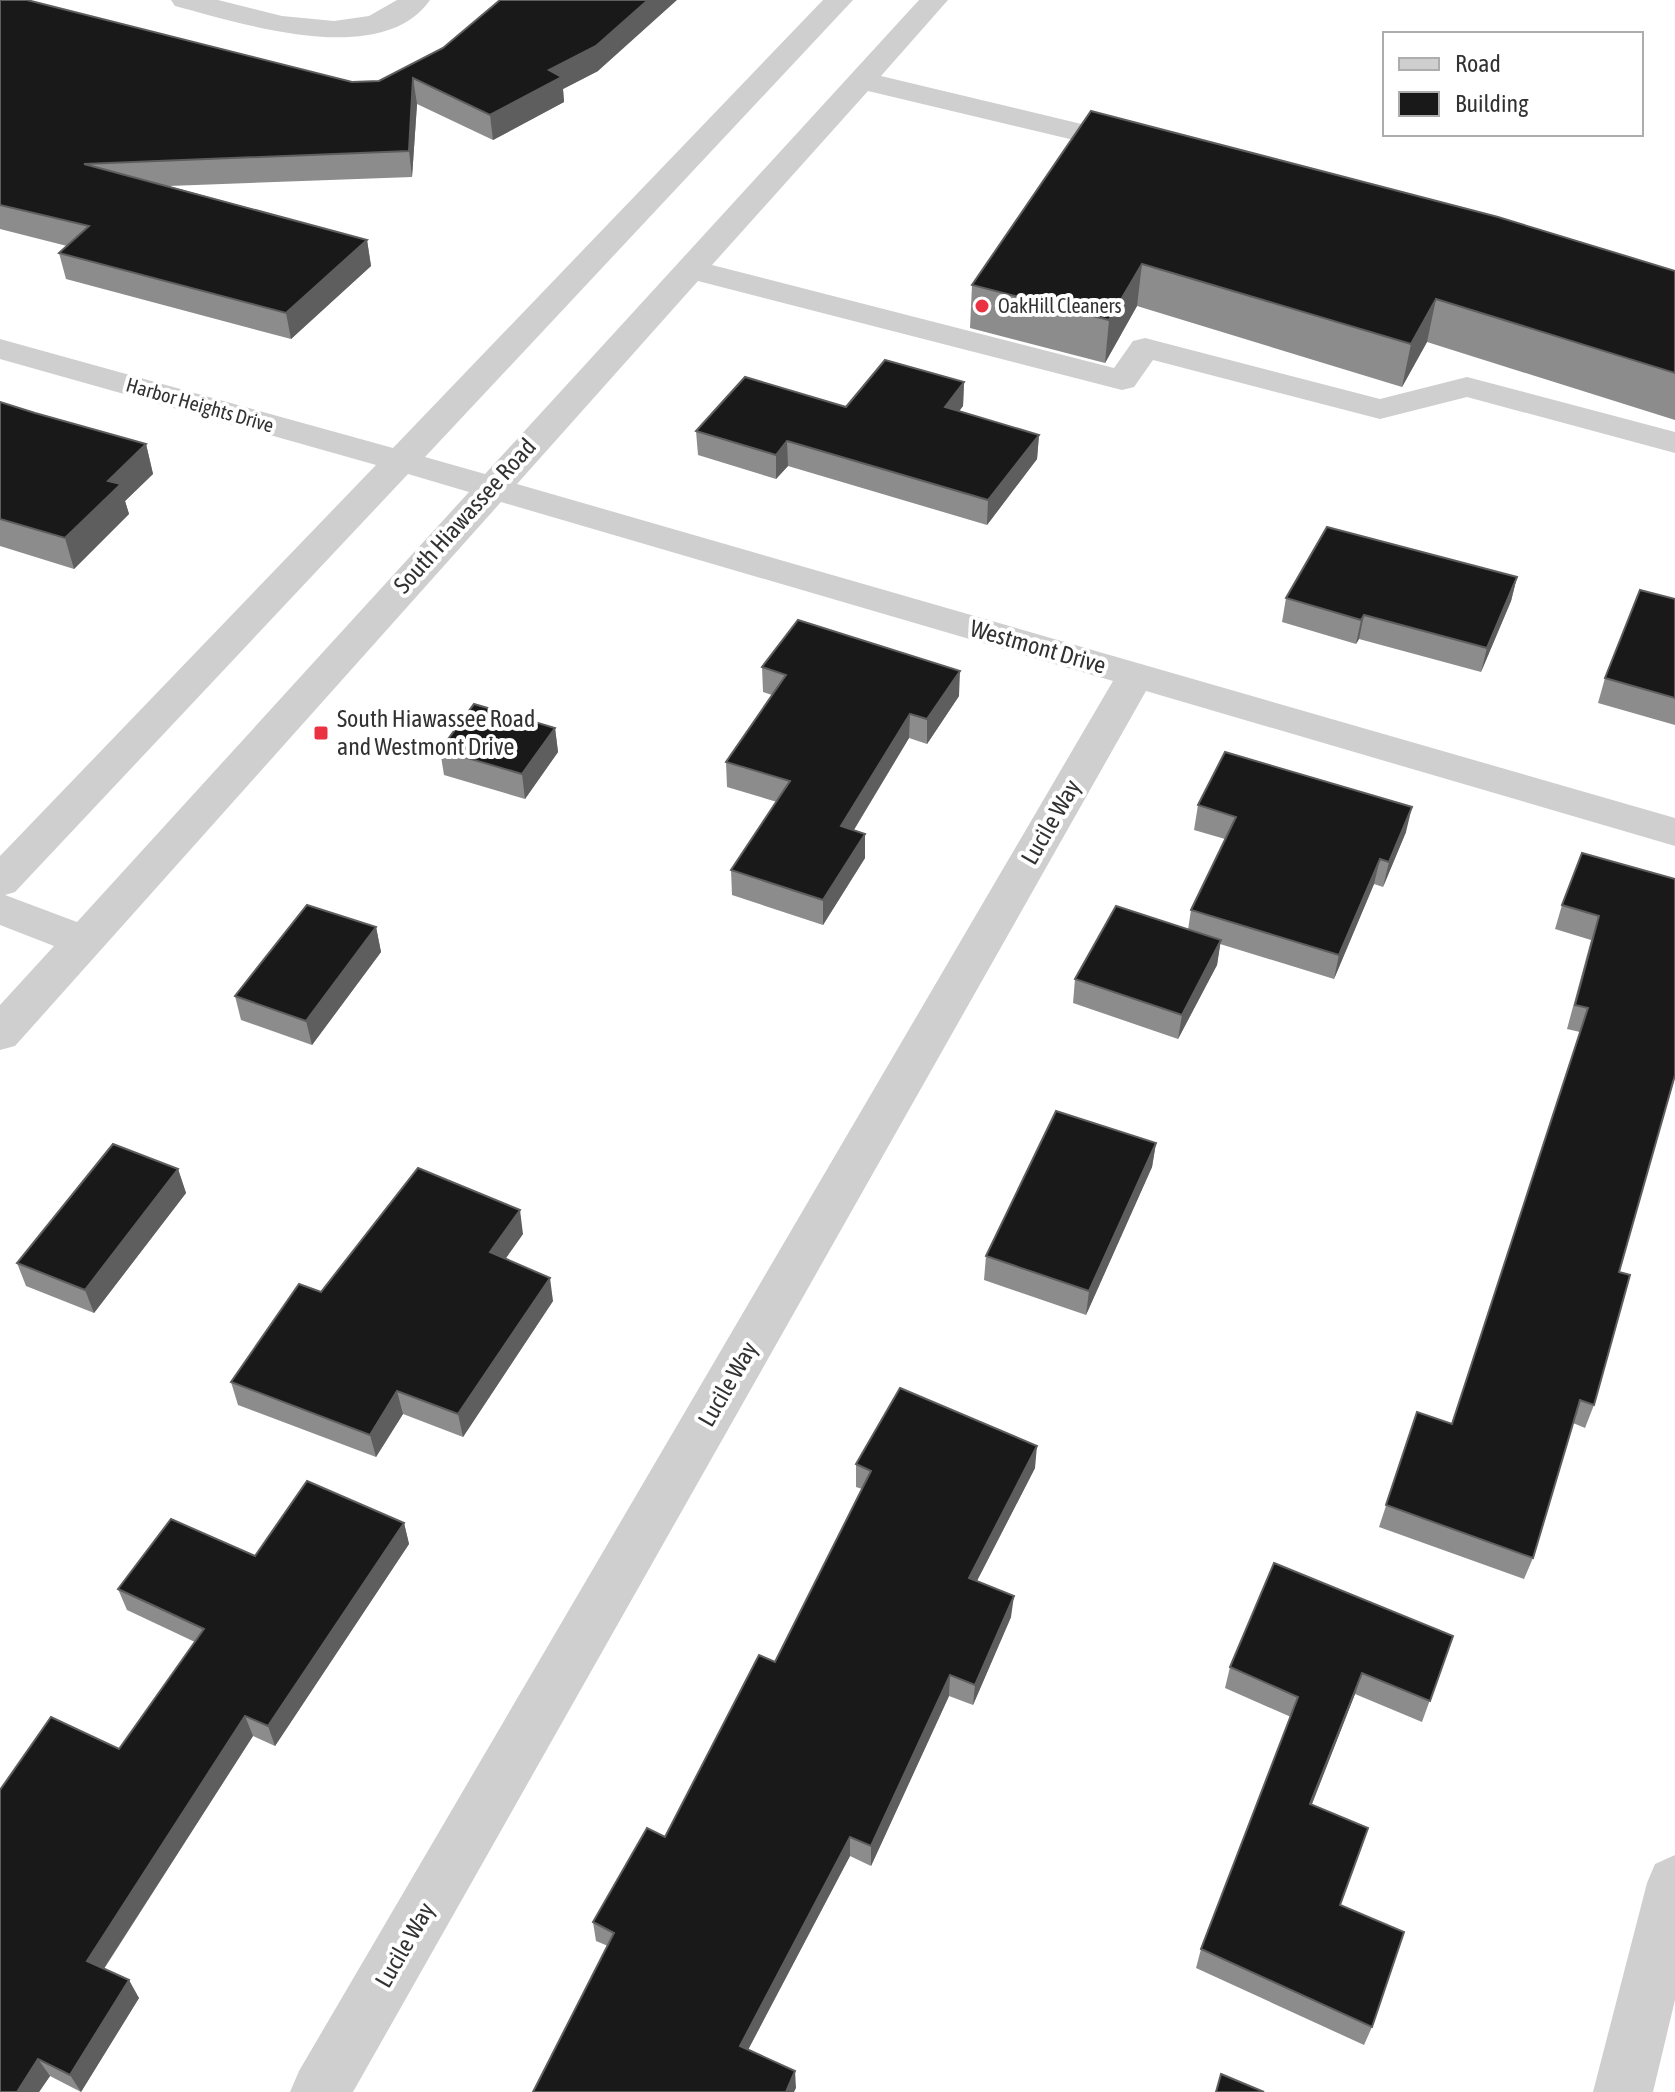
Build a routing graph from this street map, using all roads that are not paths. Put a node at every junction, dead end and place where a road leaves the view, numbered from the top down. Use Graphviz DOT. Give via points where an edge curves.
graph roads {
  1 [pos="185,0"];
  2 [pos="416,0"];
  3 [pos="839,0"];
  4 [pos="934,0"];
  5 [pos="861,80"];
  6 [pos="1168,153"];
  7 [pos="689,269"];
  8 [pos="0,349"];
  9 [pos="1675,443"];
  10 [pos="401,461"];
  11 [pos="490,487"];
  12 [pos="1136,675"];
  13 [pos="1675,832"];
  14 [pos="0,882"];
  15 [pos="0,909"];
  16 [pos="84,941"];
  17 [pos="0,1034"];
  18 [pos="1675,1883"];
  19 [pos="320,2092"];
  20 [pos="1623,2092"];
  1 -- 2 [label="street" via="333,29 378,23"];
  3 -- 10 [label="street"];
  4 -- 5 [label="street, South Hiawassee Road"];
  5 -- 6 [label="street"];
  5 -- 7 [label="street, South Hiawassee Road"];
  7 -- 9 [label="street" via="1122,380 1145,348 1380,409 1467,387"];
  7 -- 11 [label="street, South Hiawassee Road"];
  8 -- 10 [label="street, Harbor Heights Drive"];
  10 -- 11 [label="street, Westmont Drive"];
  10 -- 14 [label="street"];
  11 -- 12 [label="street, Westmont Drive"];
  11 -- 16 [label="street, South Hiawassee Road"];
  12 -- 13 [label="street, Westmont Drive"];
  12 -- 19 [label="street, Lucile Way"];
  15 -- 16 [label="street"];
  16 -- 17 [label="street, South Hiawassee Road"];
  18 -- 20 [label="street"];
}
